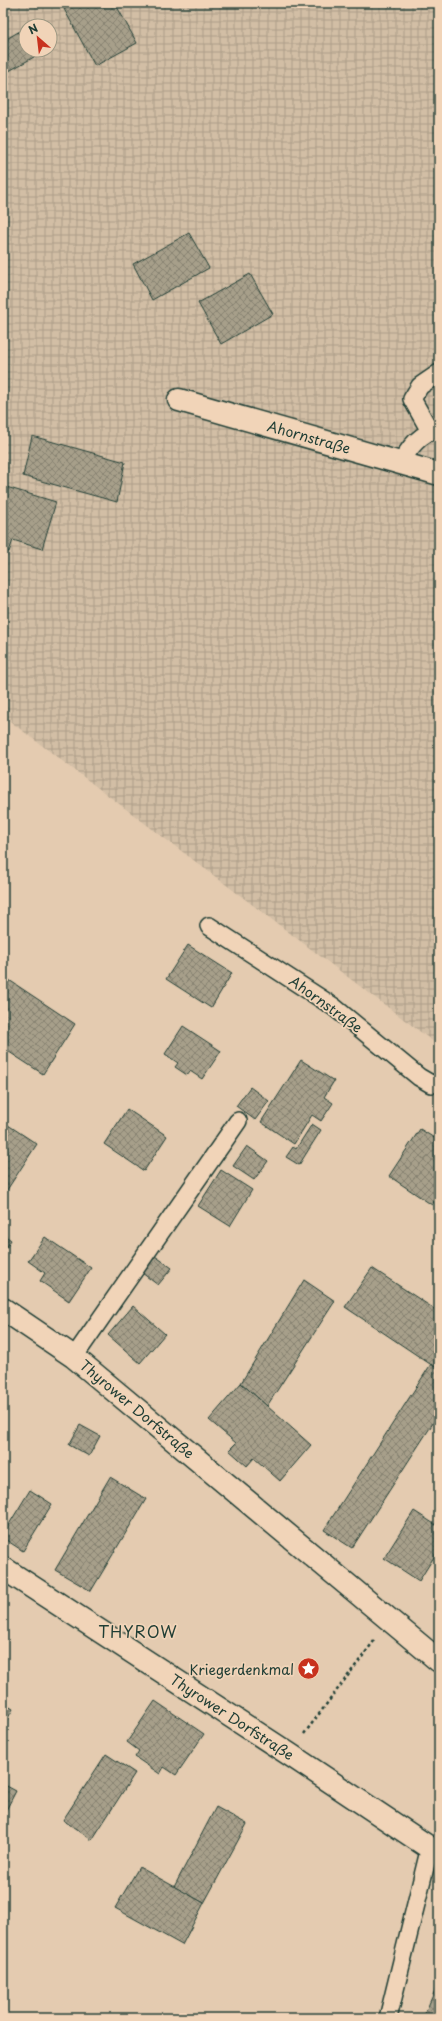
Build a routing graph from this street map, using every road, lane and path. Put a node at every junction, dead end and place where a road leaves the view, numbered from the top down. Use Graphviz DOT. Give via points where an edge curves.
graph roads {
  1 [pos="439,373"];
  2 [pos="179,400"];
  3 [pos="434,430"];
  4 [pos="402,464"];
  5 [pos="439,474"];
  6 [pos="209,926"];
  7 [pos="439,1083"];
  8 [pos="238,1121"];
  9 [pos="3,1309"];
  10 [pos="74,1357"];
  11 [pos="3,1568"];
  12 [pos="389,1620"];
  13 [pos="439,1661"];
  14 [pos="289,1754"];
  15 [pos="434,1850"];
  16 [pos="388,2018"];
  1 -- 3 [label="lane" via="420,386 412,399"];
  2 -- 4 [label="street, Ahornstraße"];
  3 -- 4 [label="lane" via="412,446 404,456"];
  4 -- 5 [label="street, Ahornstraße"];
  6 -- 7 [label="lane, Ahornstraße" via="334,1007 419,1077 431,1084"];
  8 -- 10 [label="lane, Thyrower Dorfstraße"];
  9 -- 10 [label="street, Thyrower Dorfstraße"];
  10 -- 12 [label="street, Thyrower Dorfstraße"];
  11 -- 14 [label="street, Thyrower Dorfstraße"];
  12 -- 13 [label="street, Thyrower Dorfstraße"];
  12 -- 14 [label="path"];
  14 -- 15 [label="street, Thyrower Dorfstraße"];
  15 -- 16 [label="lane"];
}
